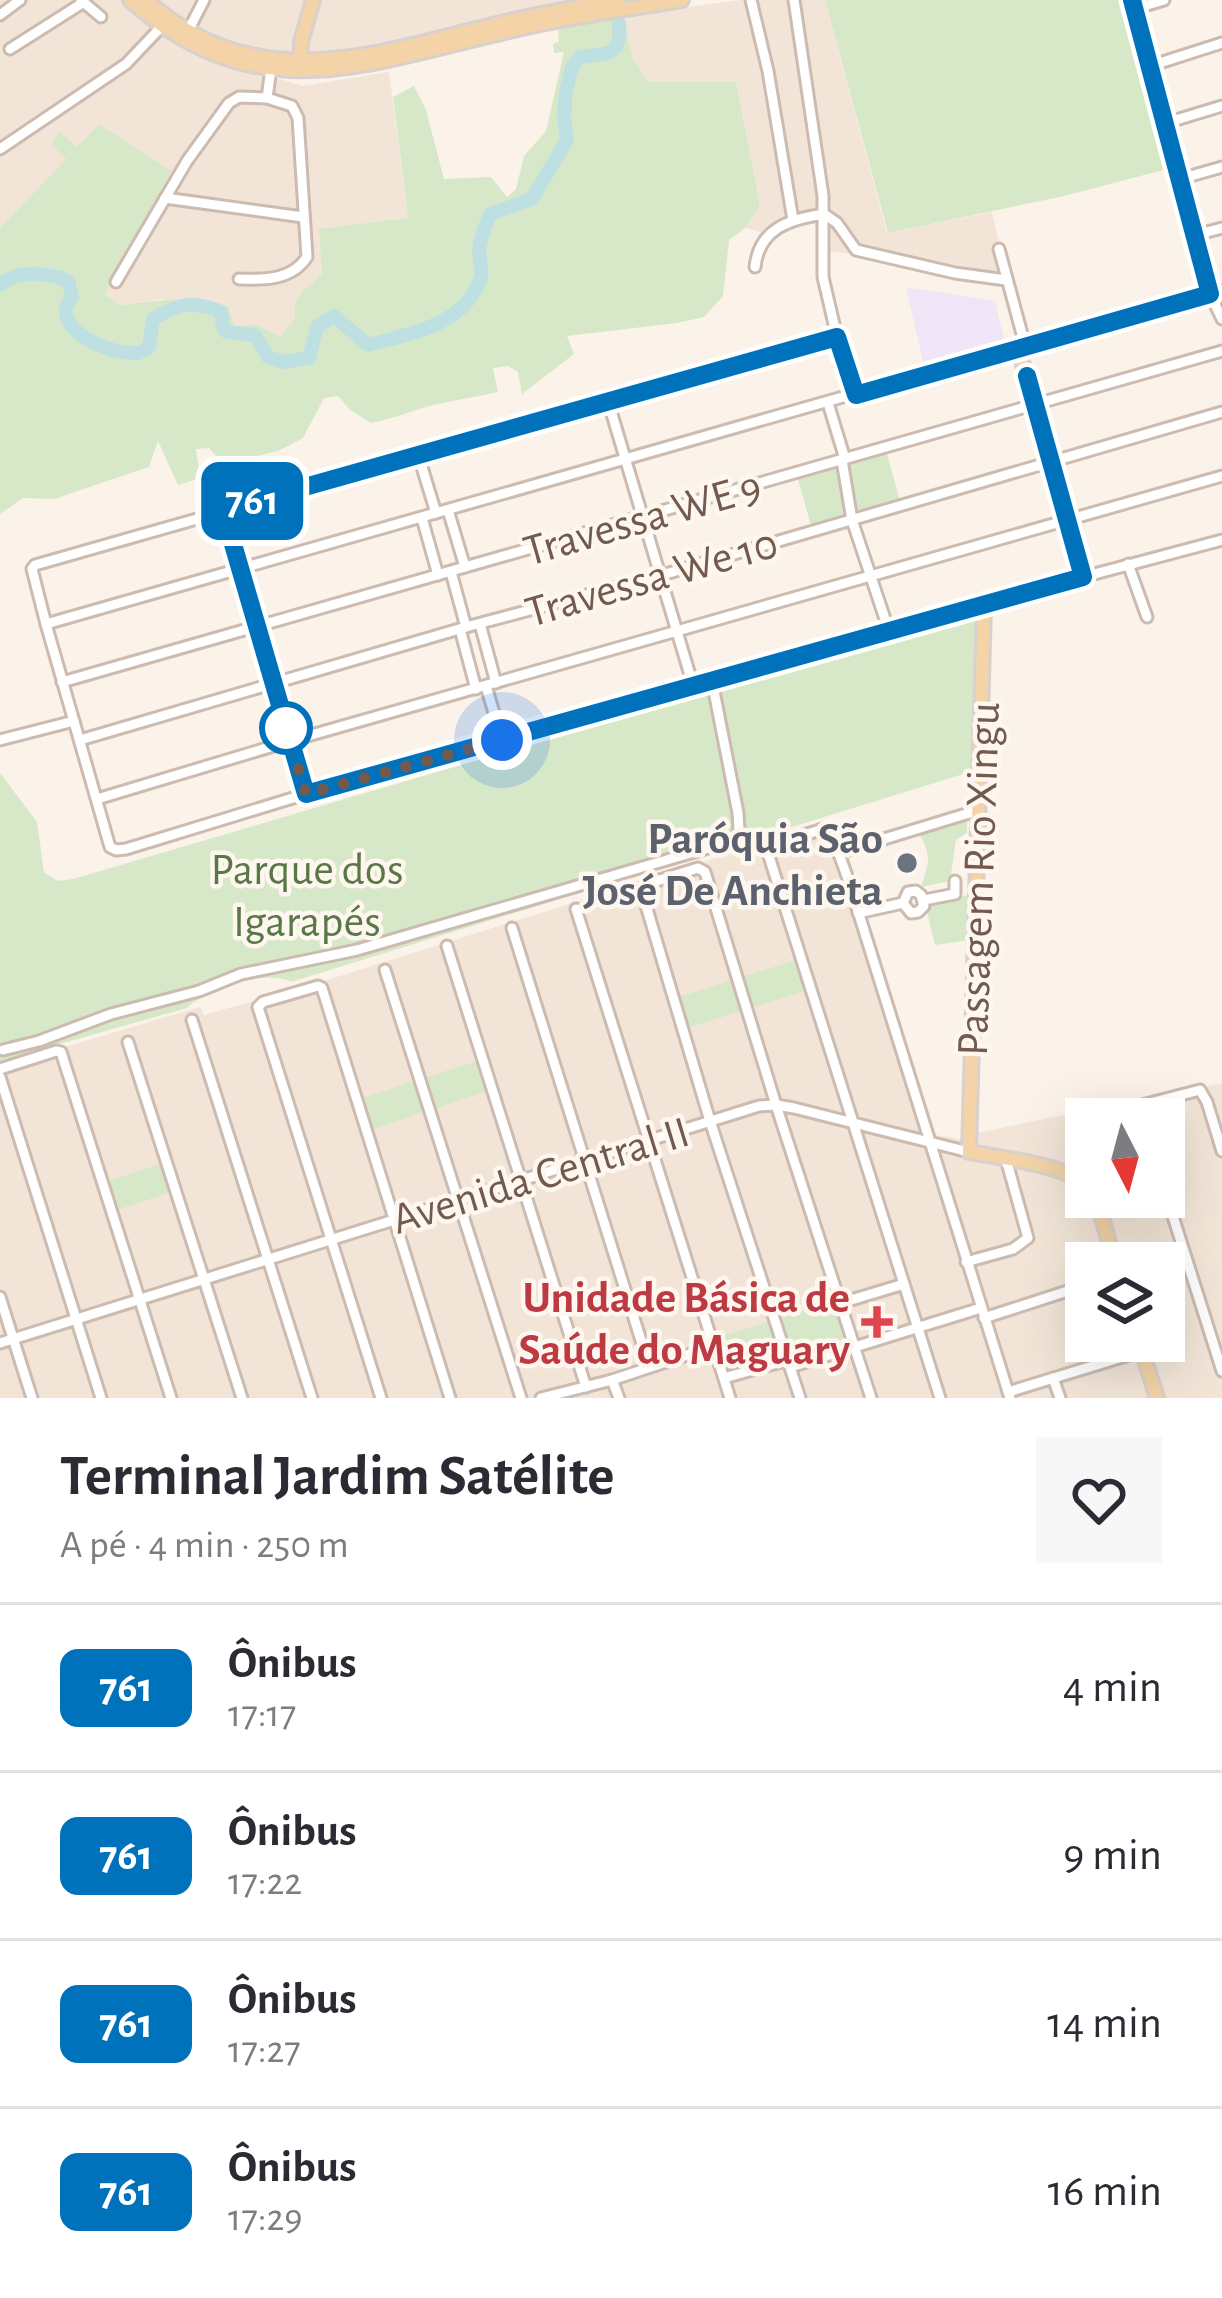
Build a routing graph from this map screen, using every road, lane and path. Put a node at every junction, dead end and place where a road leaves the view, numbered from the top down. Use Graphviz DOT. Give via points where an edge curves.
graph roads {
  1 [pos="20,0"];
  2 [pos="130,0"];
  3 [pos="146,0"];
  4 [pos="204,0"];
  5 [pos="314,0"];
  6 [pos="619,0"];
  7 [pos="682,0"];
  8 [pos="751,0"];
  9 [pos="794,0"];
  10 [pos="1164,0"];
  11 [pos="82,1"];
  12 [pos="1133,4"];
  13 [pos="0,15"];
  14 [pos="101,17"];
  15 [pos="162,26"];
  16 [pos="188,31"];
  17 [pos="1222,43"];
  18 [pos="10,49"];
  19 [pos="1150,66"];
  20 [pos="301,67"];
  21 [pos="272,68"];
  22 [pos="267,98"];
  23 [pos="1222,106"];
  24 [pos="1166,123"];
  25 [pos="0,149"];
  26 [pos="1222,167"];
  27 [pos="1180,179"];
  28 [pos="165,198"];
  29 [pos="824,214"];
  30 [pos="303,217"];
  31 [pos="793,220"];
  32 [pos="1222,228"];
  33 [pos="1195,236"];
  34 [pos="999,249"];
  35 [pos="755,267"];
  36 [pos="239,279"];
  37 [pos="1006,280"];
  38 [pos="116,282"];
  39 [pos="1216,292"];
  40 [pos="1222,319"];
  41 [pos="837,337"];
  42 [pos="1022,346"];
  43 [pos="1222,351"];
  44 [pos="856,395"];
  45 [pos="608,401"];
  46 [pos="828,403"];
  47 [pos="1035,406"];
  48 [pos="1222,412"];
  49 [pos="418,454"];
  50 [pos="626,458"];
  51 [pos="843,459"];
  52 [pos="1051,462"];
  53 [pos="1222,476"];
  54 [pos="223,510"];
  55 [pos="448,510"];
  56 [pos="436,514"];
  57 [pos="644,517"];
  58 [pos="422,518"];
  59 [pos="1067,519"];
  60 [pos="852,520"];
  61 [pos="1222,540"];
  62 [pos="1128,564"];
  63 [pos="465,567"];
  64 [pos="240,569"];
  65 [pos="451,572"];
  66 [pos="438,575"];
  67 [pos="662,575"];
  68 [pos="872,575"];
  69 [pos="1083,577"];
  70 [pos="984,605"];
  71 [pos="1147,617"];
  72 [pos="480,624"];
  73 [pos="46,625"];
  74 [pos="257,627"];
  75 [pos="463,628"];
  76 [pos="676,630"];
  77 [pos="890,631"];
  78 [pos="712,680"];
  79 [pos="62,682"];
  80 [pos="274,683"];
  81 [pos="693,685"];
  82 [pos="486,686"];
  83 [pos="74,722"];
  84 [pos="0,740"];
  85 [pos="80,740"];
  86 [pos="502,740"];
  87 [pos="290,741"];
  88 [pos="306,794"];
  89 [pos="97,799"];
  90 [pos="979,810"];
  91 [pos="838,854"];
  92 [pos="956,881"];
  93 [pos="924,900"];
  94 [pos="903,903"];
  95 [pos="576,909"];
  96 [pos="858,913"];
  97 [pos="512,928"];
  98 [pos="448,946"];
  99 [pos="385,970"];
  100 [pos="192,1020"];
  101 [pos="128,1042"];
  102 [pos="3,1050"];
  103 [pos="0,1073"];
  104 [pos="1166,1098"];
  105 [pos="776,1105"];
  106 [pos="710,1121"];
  107 [pos="854,1123"];
  108 [pos="648,1142"];
  109 [pos="927,1142"];
  110 [pos="1222,1151"];
  111 [pos="969,1152"];
  112 [pos="1006,1159"];
  113 [pos="584,1161"];
  114 [pos="1065,1174"];
  115 [pos="521,1181"];
  116 [pos="458,1198"];
  117 [pos="1173,1218"];
  118 [pos="394,1219"];
  119 [pos="329,1240"];
  120 [pos="267,1260"];
  121 [pos="967,1262"];
  122 [pos="204,1279"];
  123 [pos="904,1284"];
  124 [pos="1065,1291"];
  125 [pos="0,1297"];
  126 [pos="140,1299"];
  127 [pos="841,1303"];
  128 [pos="982,1313"];
  129 [pos="76,1319"];
  130 [pos="918,1328"];
  131 [pos="13,1339"];
  132 [pos="0,1343"];
  133 [pos="714,1346"];
  134 [pos="855,1348"];
  135 [pos="1096,1362"];
  136 [pos="1146,1362"];
  137 [pos="789,1364"];
  138 [pos="649,1366"];
  139 [pos="1222,1372"];
  140 [pos="724,1378"];
  141 [pos="1052,1378"];
  142 [pos="613,1380"];
  143 [pos="583,1391"];
  144 [pos="1009,1395"];
  145 [pos="32,1398"];
  146 [pos="101,1398"];
  147 [pos="171,1398"];
  148 [pos="242,1398"];
  149 [pos="311,1398"];
  150 [pos="380,1398"];
  151 [pos="450,1398"];
  152 [pos="521,1398"];
  153 [pos="541,1398"];
  154 [pos="620,1398"];
  155 [pos="730,1398"];
  156 [pos="800,1398"];
  157 [pos="871,1398"];
  158 [pos="940,1398"];
  159 [pos="1060,1398"];
  160 [pos="1157,1398"];
  1 -- 13 [label="street"];
  2 -- 15 [label="main road"];
  3 -- 16 [label="main road"];
  4 -- 16 [label="street"];
  5 -- 20 [label="main road"];
  6 -- 20 [label="main road"];
  7 -- 20 [label="main road" via="370,65"];
  8 -- 31 [label="street"];
  9 -- 29 [label="street"];
  10 -- 12 [label="street"];
  11 -- 14 [label="street"];
  11 -- 18 [label="street"];
  12 -- 19 [label="main road"];
  15 -- 21 [label="main road" via="208,52"];
  15 -- 25 [label="street" via="115,73"];
  16 -- 20 [label="main road"];
  17 -- 19 [label="street"];
  19 -- 24 [label="main road"];
  20 -- 21 [label="main road"];
  21 -- 22 [label="street"];
  22 -- 28 [label="street" via="230,103"];
  22 -- 30 [label="street" via="296,111"];
  23 -- 24 [label="street"];
  24 -- 27 [label="main road"];
  26 -- 27 [label="street"];
  27 -- 33 [label="main road"];
  28 -- 30 [label="street"];
  28 -- 38 [label="street"];
  29 -- 31 [label="street"];
  29 -- 37 [label="street" via="856,250"];
  29 -- 41 [label="street" via="822,263"];
  30 -- 36 [label="street" via="302,266 280,277"];
  31 -- 35 [label="street" via="765,236"];
  32 -- 33 [label="street"];
  33 -- 39 [label="main road"];
  34 -- 37 [label="street"];
  37 -- 42 [label="street"];
  39 -- 40 [label="street"];
  39 -- 42 [label="main road"];
  41 -- 44 [label="street"];
  41 -- 45 [label="street"];
  42 -- 44 [label="street"];
  42 -- 47 [label="main road"];
  43 -- 47 [label="street, Travessa WE 9"];
  44 -- 46 [label="street"];
  45 -- 49 [label="street"];
  45 -- 50 [label="street"];
  46 -- 50 [label="street"];
  46 -- 51 [label="street"];
  47 -- 51 [label="street, Travessa WE 9"];
  47 -- 52 [label="main road"];
  48 -- 52 [label="street, Travessa We 10"];
  49 -- 54 [label="street"];
  49 -- 56 [label="street"];
  50 -- 55 [label="street"];
  50 -- 57 [label="street"];
  51 -- 57 [label="street, Travessa WE 9"];
  51 -- 60 [label="street"];
  52 -- 59 [label="main road"];
  52 -- 60 [label="street, Travessa We 10"];
  53 -- 59 [label="street"];
  54 -- 64 [label="street"];
  54 -- 73 [label="street" via="35,565"];
  55 -- 56 [label="street"];
  55 -- 63 [label="street"];
  56 -- 58 [label="street"];
  57 -- 63 [label="street, Travessa WE 9"];
  57 -- 67 [label="street"];
  58 -- 64 [label="street"];
  58 -- 66 [label="street"];
  59 -- 68 [label="street"];
  59 -- 69 [label="main road"];
  60 -- 67 [label="street, Travessa We 10"];
  60 -- 68 [label="street"];
  61 -- 62 [label="street"];
  62 -- 69 [label="street"];
  62 -- 71 [label="street"];
  63 -- 65 [label="street, Travessa WE 9"];
  64 -- 73 [label="street"];
  64 -- 74 [label="street"];
  65 -- 66 [label="street, Travessa WE 9"];
  65 -- 75 [label="street"];
  66 -- 74 [label="street, Travessa WE 9"];
  67 -- 72 [label="street, Travessa We 10"];
  67 -- 76 [label="street"];
  68 -- 76 [label="street"];
  68 -- 77 [label="street"];
  69 -- 70 [label="main road"];
  70 -- 77 [label="street"];
  70 -- 90 [label="main road, Passagem Rio Xingu"];
  72 -- 75 [label="street, Travessa We 10"];
  72 -- 82 [label="street"];
  73 -- 79 [label="street"];
  74 -- 79 [label="street, Travessa WE 9"];
  74 -- 80 [label="street"];
  75 -- 80 [label="street, Travessa We 10"];
  75 -- 82 [label="street"];
  76 -- 81 [label="street"];
  76 -- 82 [label="street"];
  77 -- 78 [label="street"];
  78 -- 81 [label="street"];
  78 -- 102 [label="street" via="738,813 732,841 357,950 242,974"];
  79 -- 83 [label="street"];
  80 -- 85 [label="street, Travessa We 10"];
  80 -- 87 [label="street"];
  81 -- 86 [label="street"];
  82 -- 86 [label="street"];
  82 -- 87 [label="street"];
  83 -- 84 [label="street"];
  83 -- 85 [label="street"];
  85 -- 89 [label="street"];
  86 -- 88 [label="street"];
  87 -- 88 [label="street"];
  87 -- 89 [label="street"];
  88 -- 89 [label="street" via="116,850"];
  90 -- 91 [label="street"];
  90 -- 111 [label="main road, Passagem Rio Xingu"];
  91 -- 96 [label="street"];
  91 -- 107 [label="street" via="826,828 767,848"];
  92 -- 93 [label="street" via="955,893"];
  93 -- 94 [label="street" via="918,912"];
  93 -- 94 [label="street" via="912,888"];
  94 -- 96 [label="street"];
  95 -- 108 [label="street"];
  96 -- 109 [label="street"];
  97 -- 113 [label="street"];
  98 -- 115 [label="street"];
  99 -- 116 [label="street"];
  100 -- 120 [label="street"];
  101 -- 122 [label="street"];
  103 -- 126 [label="street" via="60,1051"];
  103 -- 129 [label="street"];
  104 -- 110 [label="street" via="1204,1094"];
  105 -- 106 [label="street, Avenida Central II"];
  105 -- 106 [label="street" via="698,868 642,886"];
  105 -- 107 [label="street, Avenida Central II"];
  105 -- 127 [label="street"];
  106 -- 108 [label="street, Avenida Central II"];
  106 -- 137 [label="street"];
  107 -- 109 [label="street, Avenida Central II"];
  107 -- 123 [label="street"];
  108 -- 113 [label="street, Avenida Central II"];
  108 -- 133 [label="street"];
  109 -- 111 [label="street, Avenida Central II"];
  109 -- 121 [label="street"];
  111 -- 112 [label="main road, Avenida Central II"];
  112 -- 114 [label="main road, Avenida Central II"];
  112 -- 121 [label="street" via="1028,1238"];
  113 -- 115 [label="street, Avenida Central II"];
  113 -- 138 [label="street"];
  115 -- 116 [label="street, Avenida Central II"];
  115 -- 143 [label="street"];
  116 -- 118 [label="street, Avenida Central II"];
  116 -- 152 [label="street"];
  117 -- 139 [label="street"];
  118 -- 119 [label="street, Avenida Central II"];
  118 -- 119 [label="street" via="322,988 272,998 258,1007"];
  118 -- 151 [label="street"];
  119 -- 120 [label="street, Avenida Central II"];
  119 -- 150 [label="street"];
  120 -- 122 [label="street, Avenida Central II"];
  120 -- 149 [label="street"];
  121 -- 128 [label="street"];
  122 -- 126 [label="street, Avenida Central II"];
  122 -- 148 [label="street"];
  123 -- 127 [label="street"];
  123 -- 130 [label="street"];
  124 -- 128 [label="street"];
  125 -- 131 [label="street"];
  126 -- 129 [label="street, Avenida Central II"];
  126 -- 147 [label="street"];
  127 -- 134 [label="street"];
  128 -- 130 [label="street"];
  128 -- 144 [label="street"];
  129 -- 131 [label="street, Avenida Central II"];
  129 -- 146 [label="street"];
  130 -- 134 [label="street"];
  130 -- 158 [label="street"];
  131 -- 132 [label="street, Avenida Central II"];
  131 -- 145 [label="street"];
  133 -- 138 [label="street"];
  133 -- 140 [label="street"];
  134 -- 137 [label="street"];
  134 -- 157 [label="street"];
  135 -- 141 [label="street"];
  136 -- 160 [label="main road"];
  137 -- 140 [label="street"];
  137 -- 156 [label="street"];
  138 -- 142 [label="street"];
  140 -- 155 [label="street"];
  141 -- 144 [label="street"];
  141 -- 159 [label="street"];
  142 -- 143 [label="street"];
  142 -- 154 [label="street"];
  143 -- 153 [label="street"];
}
